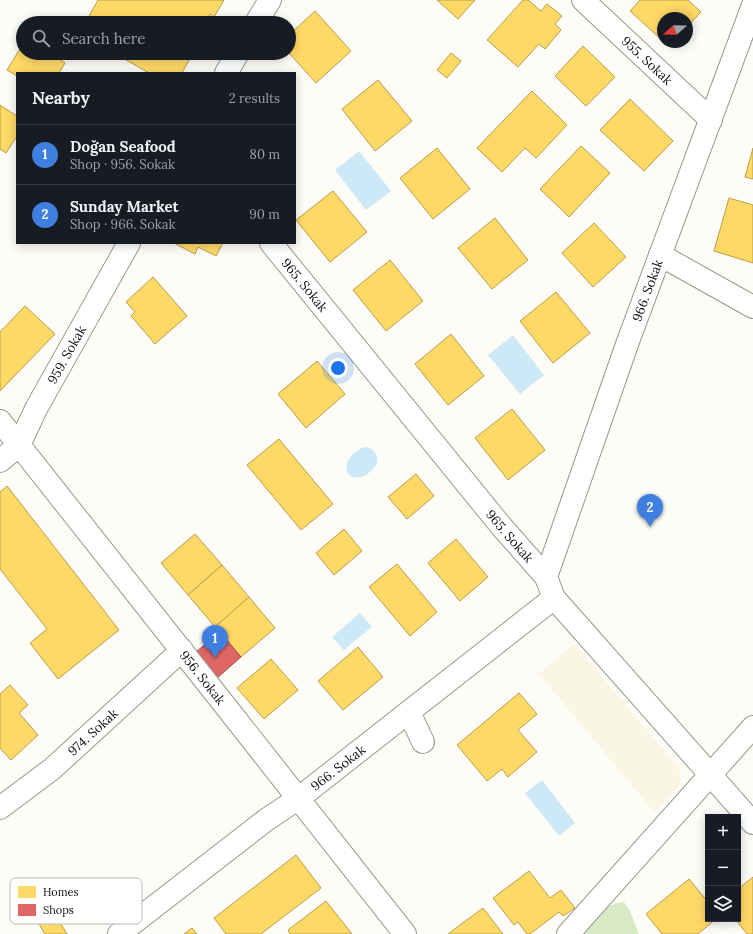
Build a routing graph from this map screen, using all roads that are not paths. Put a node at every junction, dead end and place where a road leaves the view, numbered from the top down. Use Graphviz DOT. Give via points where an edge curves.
graph roads {
  1 [pos="270,0"];
  2 [pos="583,0"];
  3 [pos="753,5"];
  4 [pos="260,16"];
  5 [pos="234,60"];
  6 [pos="227,72"];
  7 [pos="711,120"];
  8 [pos="128,244"];
  9 [pos="272,244"];
  10 [pos="660,255"];
  11 [pos="753,307"];
  12 [pos="0,422"];
  13 [pos="19,445"];
  14 [pos="0,461"];
  15 [pos="546,577"];
  16 [pos="554,598"];
  17 [pos="182,650"];
  18 [pos="409,712"];
  19 [pos="753,727"];
  20 [pos="423,742"];
  21 [pos="710,776"];
  22 [pos="299,798"];
  23 [pos="0,808"];
  24 [pos="753,824"];
  25 [pos="142,916"];
  26 [pos="132,924"];
  27 [pos="119,934"];
  28 [pos="405,934"];
  29 [pos="568,934"];
  1 -- 4 [label="street"];
  2 -- 7 [label="street, 955. Sokak"];
  3 -- 7 [label="street, 966. Sokak"];
  5 -- 6 [label="street"];
  7 -- 10 [label="street, 966. Sokak"];
  8 -- 13 [label="street, 959. Sokak"];
  9 -- 15 [label="street, 965. Sokak" via="501,526"];
  10 -- 11 [label="street"];
  10 -- 15 [label="street, 966. Sokak"];
  12 -- 13 [label="street, 956. Sokak"];
  13 -- 14 [label="street, 959. Sokak"];
  13 -- 17 [label="street, 956. Sokak"];
  15 -- 16 [label="street, 965. Sokak"];
  16 -- 18 [label="street, 966. Sokak"];
  16 -- 21 [label="street, 965. Sokak"];
  17 -- 22 [label="street, 956. Sokak"];
  17 -- 23 [label="street, 974. Sokak" via="52,769"];
  18 -- 20 [label="street"];
  18 -- 22 [label="street, 966. Sokak"];
  19 -- 21 [label="street"];
  21 -- 24 [label="street, 965. Sokak"];
  21 -- 29 [label="street"];
  22 -- 25 [label="street, 966. Sokak" via="266,820"];
  22 -- 28 [label="street, 956. Sokak"];
  26 -- 27 [label="street, 966. Sokak"];
}
